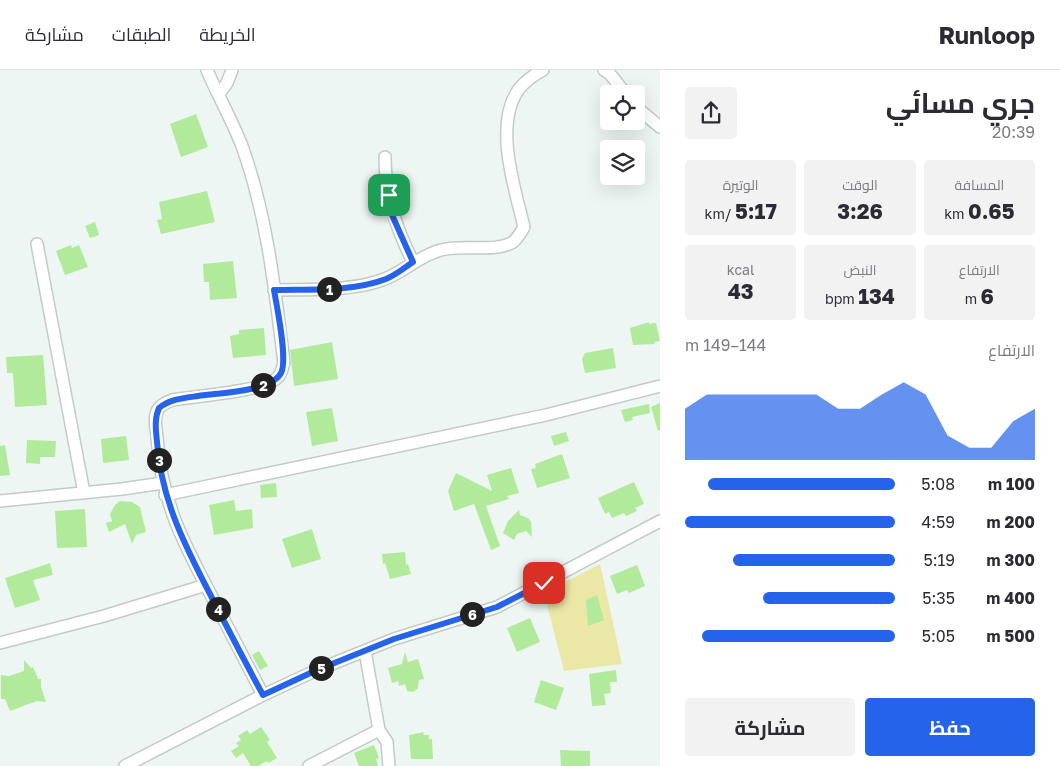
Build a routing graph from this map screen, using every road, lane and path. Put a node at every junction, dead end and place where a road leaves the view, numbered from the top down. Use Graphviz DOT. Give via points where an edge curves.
graph roads {
  1 [pos="207,70"];
  2 [pos="232,70"];
  3 [pos="543,70"];
  4 [pos="604,70"];
  5 [pos="619,85"];
  6 [pos="219,94"];
  7 [pos="645,114"];
  8 [pos="660,127"];
  9 [pos="385,157"];
  10 [pos="37,244"];
  11 [pos="413,262"];
  12 [pos="274,290"];
  13 [pos="660,386"];
  14 [pos="162,483"];
  15 [pos="84,493"];
  16 [pos="165,495"];
  17 [pos="0,501"];
  18 [pos="660,521"];
  19 [pos="206,585"];
  20 [pos="0,643"];
  21 [pos="364,651"];
  22 [pos="263,695"];
  23 [pos="379,730"];
  24 [pos="125,766"];
  25 [pos="309,766"];
  26 [pos="389,766"];
  1 -- 6 [label="street"];
  2 -- 6 [label="street" via="228,83"];
  3 -- 11 [label="street" via="518,90 507,126 509,167 524,226 520,235 502,246 443,249"];
  4 -- 5 [label="street"];
  6 -- 12 [label="street" via="242,148 256,194"];
  7 -- 8 [label="street"];
  9 -- 11 [label="street" via="392,215"];
  10 -- 15 [label="street"];
  11 -- 12 [label="street" via="386,279 364,284"];
  12 -- 14 [label="street" via="284,363 282,372 278,378 263,385 172,400 159,408 155,420"];
  13 -- 16 [label="street" via="546,415"];
  14 -- 15 [label="street"];
  14 -- 16 [label="street"];
  15 -- 17 [label="street"];
  16 -- 19 [label="street" via="191,559"];
  18 -- 21 [label="street" via="497,607"];
  19 -- 20 [label="street"];
  19 -- 22 [label="street"];
  21 -- 22 [label="street"];
  21 -- 23 [label="street"];
  22 -- 24 [label="street"];
  23 -- 25 [label="street"];
  23 -- 26 [label="street" via="387,742"];
}
